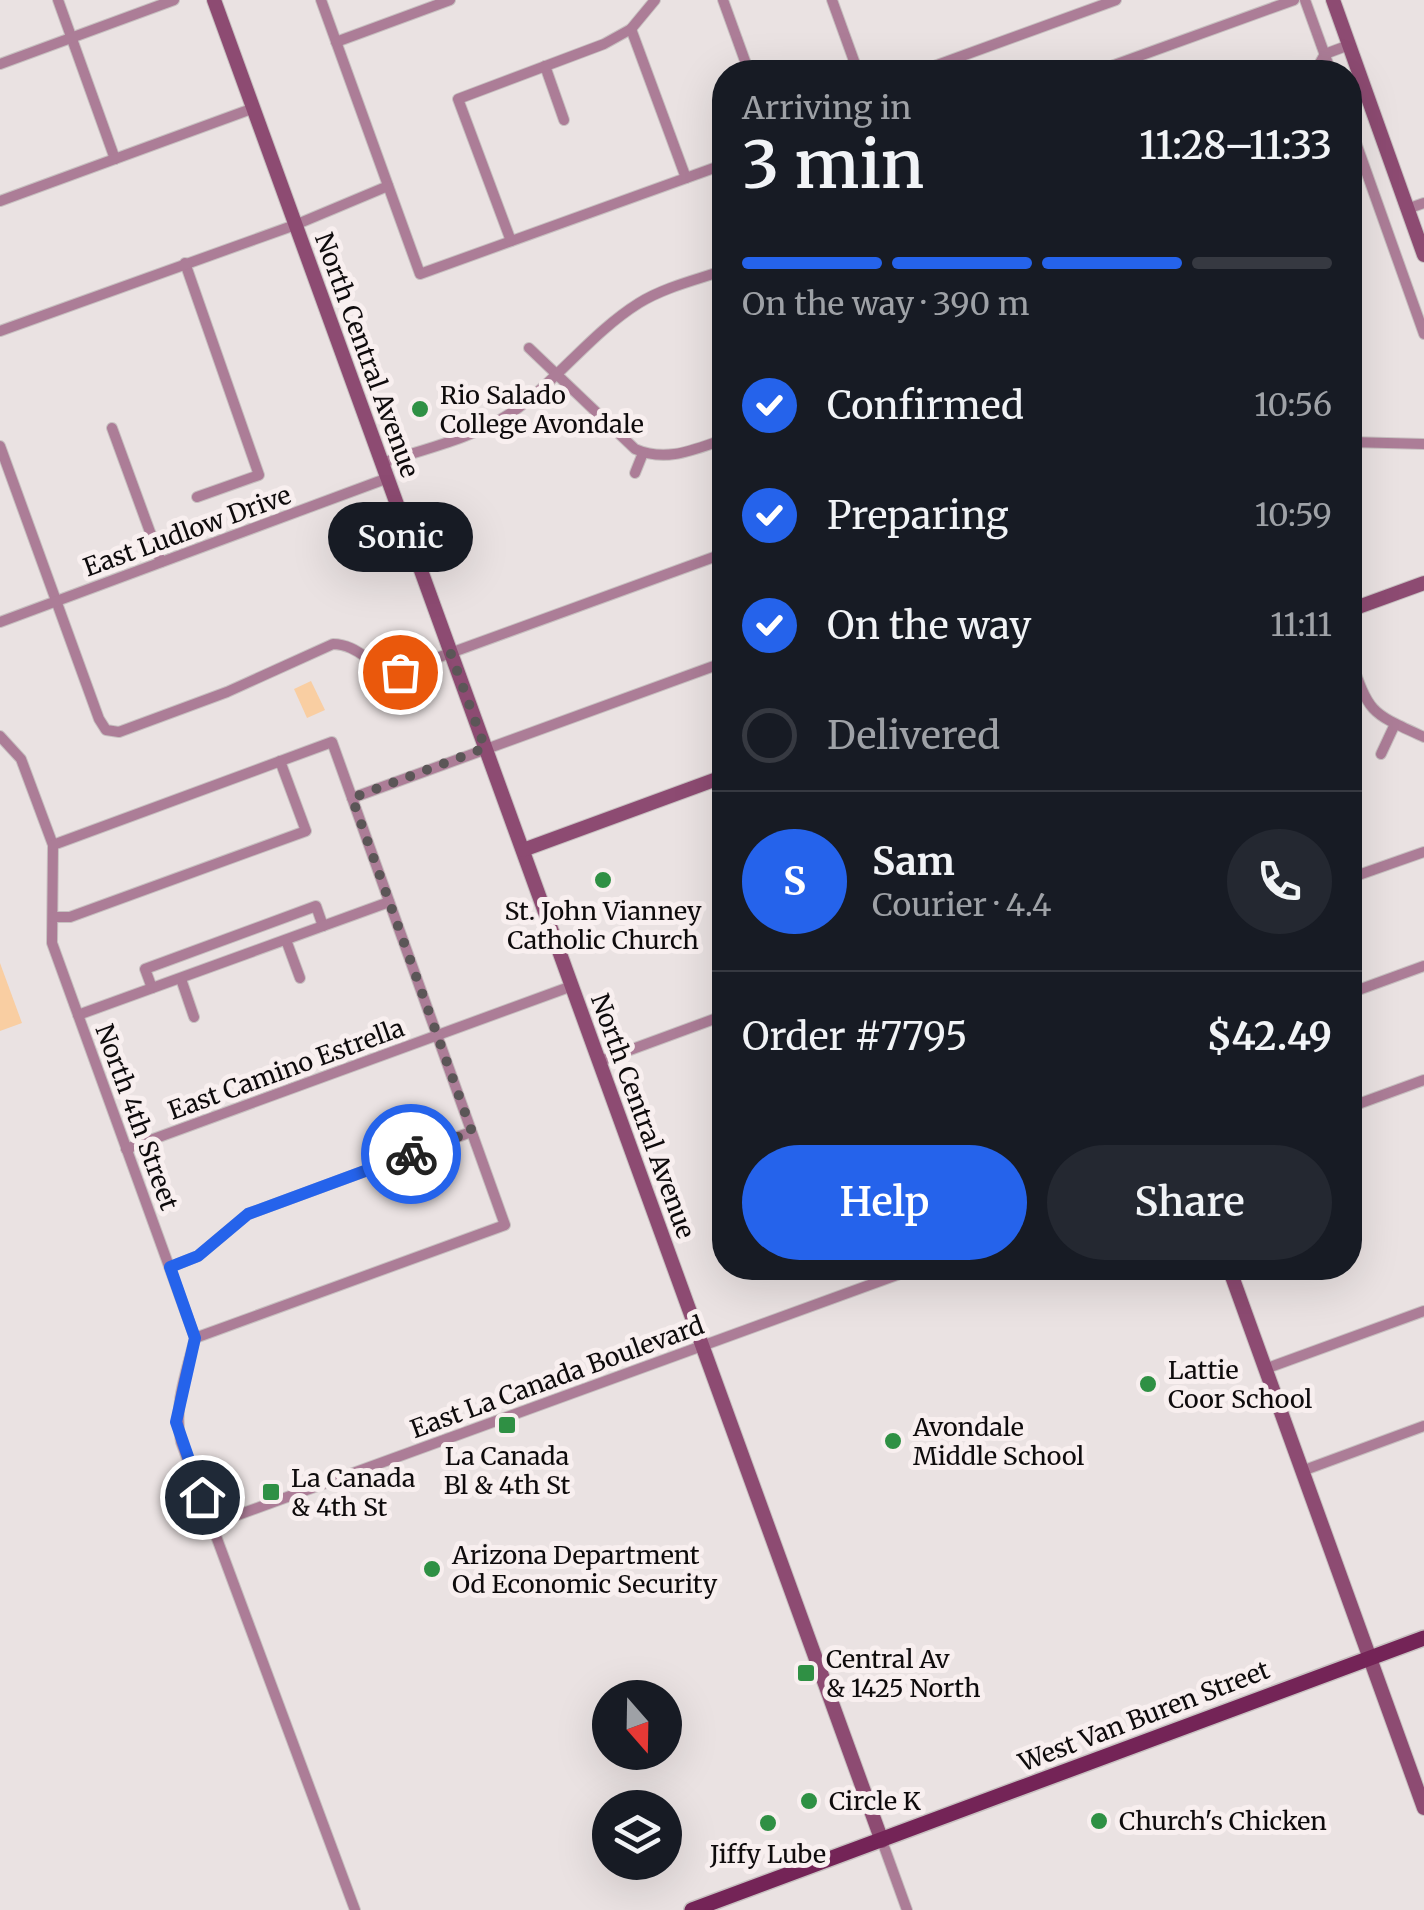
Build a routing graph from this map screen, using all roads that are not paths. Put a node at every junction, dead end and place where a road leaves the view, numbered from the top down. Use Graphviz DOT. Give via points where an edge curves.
graph roads {
  1 [pos="58,0"];
  2 [pos="174,0"];
  3 [pos="214,0"];
  4 [pos="321,0"];
  5 [pos="450,0"];
  6 [pos="655,0"];
  7 [pos="722,0"];
  8 [pos="832,0"];
  9 [pos="1116,0"];
  10 [pos="1294,0"];
  11 [pos="1306,0"];
  12 [pos="1333,0"];
  13 [pos="631,30"];
  14 [pos="72,38"];
  15 [pos="336,42"];
  16 [pos="1349,45"];
  17 [pos="1325,54"];
  18 [pos="744,60"];
  19 [pos="854,60"];
  20 [pos="951,60"];
  21 [pos="1128,60"];
  22 [pos="1322,60"];
  23 [pos="1327,60"];
  24 [pos="1354,60"];
  25 [pos="0,64"];
  26 [pos="545,66"];
  27 [pos="1362,81"];
  28 [pos="254,108"];
  29 [pos="564,120"];
  30 [pos="115,159"];
  31 [pos="1362,160"];
  32 [pos="712,169"];
  33 [pos="686,178"];
  34 [pos="388,186"];
  35 [pos="0,201"];
  36 [pos="1424,203"];
  37 [pos="1408,209"];
  38 [pos="296,225"];
  39 [pos="510,242"];
  40 [pos="1424,254"];
  41 [pos="1398,263"];
  42 [pos="185,264"];
  43 [pos="712,275"];
  44 [pos="0,332"];
  45 [pos="1424,334"];
  46 [pos="529,348"];
  47 [pos="555,374"];
  48 [pos="112,428"];
  49 [pos="1362,442"];
  50 [pos="712,443"];
  51 [pos="1424,444"];
  52 [pos="0,446"];
  53 [pos="643,452"];
  54 [pos="385,471"];
  55 [pos="634,473"];
  56 [pos="198,498"];
  57 [pos="712,558"];
  58 [pos="160,562"];
  59 [pos="1424,583"];
  60 [pos="55,602"];
  61 [pos="1362,606"];
  62 [pos="0,622"];
  63 [pos="451,654"];
  64 [pos="712,667"];
  65 [pos="1362,689"];
  66 [pos="1395,724"];
  67 [pos="0,736"];
  68 [pos="1424,737"];
  69 [pos="485,748"];
  70 [pos="1381,754"];
  71 [pos="280,761"];
  72 [pos="712,781"];
  73 [pos="352,798"];
  74 [pos="53,845"];
  75 [pos="522,850"];
  76 [pos="1424,852"];
  77 [pos="1362,874"];
  78 [pos="389,902"];
  79 [pos="53,917"];
  80 [pos="323,926"];
  81 [pos="286,940"];
  82 [pos="1424,966"];
  83 [pos="181,978"];
  84 [pos="300,978"];
  85 [pos="572,986"];
  86 [pos="152,988"];
  87 [pos="1362,989"];
  88 [pos="78,1015"];
  89 [pos="194,1017"];
  90 [pos="712,1020"];
  91 [pos="436,1034"];
  92 [pos="600,1061"];
  93 [pos="1424,1080"];
  94 [pos="1362,1103"];
  95 [pos="472,1132"];
  96 [pos="126,1149"];
  97 [pos="170,1267"];
  98 [pos="883,1280"];
  99 [pos="1233,1280"];
  100 [pos="1424,1311"];
  101 [pos="195,1338"];
  102 [pos="702,1346"];
  103 [pos="1265,1369"];
  104 [pos="1424,1426"];
  105 [pos="1302,1470"];
  106 [pos="213,1524"];
  107 [pos="1424,1638"];
  108 [pos="1370,1658"];
  109 [pos="1424,1808"];
  110 [pos="882,1841"];
  111 [pos="355,1910"];
  112 [pos="692,1910"];
  113 [pos="907,1910"];
  1 -- 14 [label="street"];
  2 -- 14 [label="street"];
  3 -- 28 [label="street, North Central Avenue"];
  4 -- 15 [label="street"];
  5 -- 15 [label="street"];
  6 -- 13 [label="street"];
  7 -- 18 [label="street"];
  8 -- 19 [label="street"];
  9 -- 20 [label="street"];
  10 -- 21 [label="street"];
  11 -- 17 [label="street"];
  12 -- 16 [label="street"];
  13 -- 26 [label="street"];
  13 -- 33 [label="street"];
  14 -- 25 [label="street"];
  14 -- 30 [label="street"];
  15 -- 34 [label="street"];
  16 -- 17 [label="street"];
  16 -- 24 [label="street"];
  17 -- 22 [label="street"];
  17 -- 23 [label="street"];
  26 -- 29 [label="street"];
  26 -- 39 [label="street" via="458,99"];
  27 -- 37 [label="street"];
  28 -- 30 [label="street"];
  28 -- 38 [label="street, North Central Avenue"];
  30 -- 35 [label="street"];
  31 -- 41 [label="street"];
  32 -- 33 [label="street"];
  33 -- 39 [label="street"];
  34 -- 38 [label="street"];
  34 -- 39 [label="street" via="420,274"];
  36 -- 37 [label="street"];
  37 -- 40 [label="street"];
  38 -- 42 [label="street"];
  38 -- 54 [label="street, North Central Avenue"];
  40 -- 41 [label="street"];
  41 -- 45 [label="street"];
  42 -- 44 [label="street"];
  42 -- 56 [label="street" via="259,475"];
  43 -- 47 [label="street, East Ludlow Drive" via="648,298"];
  46 -- 47 [label="street"];
  47 -- 53 [label="street"];
  47 -- 54 [label="street, East Ludlow Drive" via="501,419"];
  48 -- 58 [label="street"];
  49 -- 51 [label="street"];
  50 -- 53 [label="street" via="678,454"];
  52 -- 60 [label="street"];
  53 -- 55 [label="street"];
  54 -- 58 [label="street, East Ludlow Drive"];
  54 -- 63 [label="street, North Central Avenue"];
  57 -- 63 [label="street"];
  58 -- 60 [label="street, East Ludlow Drive"];
  59 -- 61 [label="street"];
  60 -- 62 [label="street, East Ludlow Drive"];
  60 -- 63 [label="street" via="99,720 119,732 333,644 350,645 393,672"];
  63 -- 69 [label="street, North Central Avenue"];
  64 -- 69 [label="street"];
  65 -- 66 [label="street" via="1368,704"];
  66 -- 68 [label="street"];
  66 -- 70 [label="street"];
  67 -- 74 [label="street, North 4th Street" via="22,758"];
  69 -- 73 [label="street"];
  69 -- 75 [label="street, North Central Avenue"];
  71 -- 73 [label="street" via="332,742"];
  71 -- 74 [label="street"];
  71 -- 79 [label="street" via="306,831 70,917"];
  72 -- 75 [label="street"];
  73 -- 78 [label="street"];
  74 -- 79 [label="street, North 4th Street"];
  75 -- 85 [label="street, North Central Avenue"];
  76 -- 77 [label="street"];
  78 -- 80 [label="street"];
  78 -- 91 [label="street"];
  79 -- 88 [label="street, North 4th Street" via="52,942"];
  80 -- 81 [label="street"];
  80 -- 86 [label="street" via="316,906 144,968"];
  81 -- 83 [label="street"];
  81 -- 84 [label="street"];
  82 -- 87 [label="street"];
  83 -- 86 [label="street"];
  83 -- 89 [label="street"];
  85 -- 91 [label="street, East Camino Estrella"];
  85 -- 92 [label="street, North Central Avenue"];
  86 -- 88 [label="street"];
  88 -- 96 [label="street, North 4th Street"];
  90 -- 92 [label="street"];
  91 -- 95 [label="street"];
  91 -- 96 [label="street, East Camino Estrella"];
  92 -- 102 [label="street, North Central Avenue"];
  93 -- 94 [label="street"];
  95 -- 97 [label="street" via="248,1214 198,1256"];
  95 -- 101 [label="street" via="505,1224"];
  96 -- 97 [label="street, North 4th Street"];
  97 -- 101 [label="street, North 4th Street"];
  98 -- 102 [label="street, East La Canada Boulevard"];
  99 -- 103 [label="street"];
  100 -- 103 [label="street"];
  101 -- 106 [label="street" via="176,1422"];
  102 -- 106 [label="street, East La Canada Boulevard"];
  102 -- 110 [label="street, North Central Avenue"];
  103 -- 105 [label="street"];
  104 -- 105 [label="street"];
  105 -- 108 [label="street"];
  106 -- 111 [label="street"];
  107 -- 108 [label="main road, West Van Buren Street"];
  108 -- 109 [label="street"];
  108 -- 110 [label="main road, West Van Buren Street"];
  110 -- 112 [label="main road, West Van Buren Street"];
  110 -- 113 [label="street, North Central Avenue"];
}
